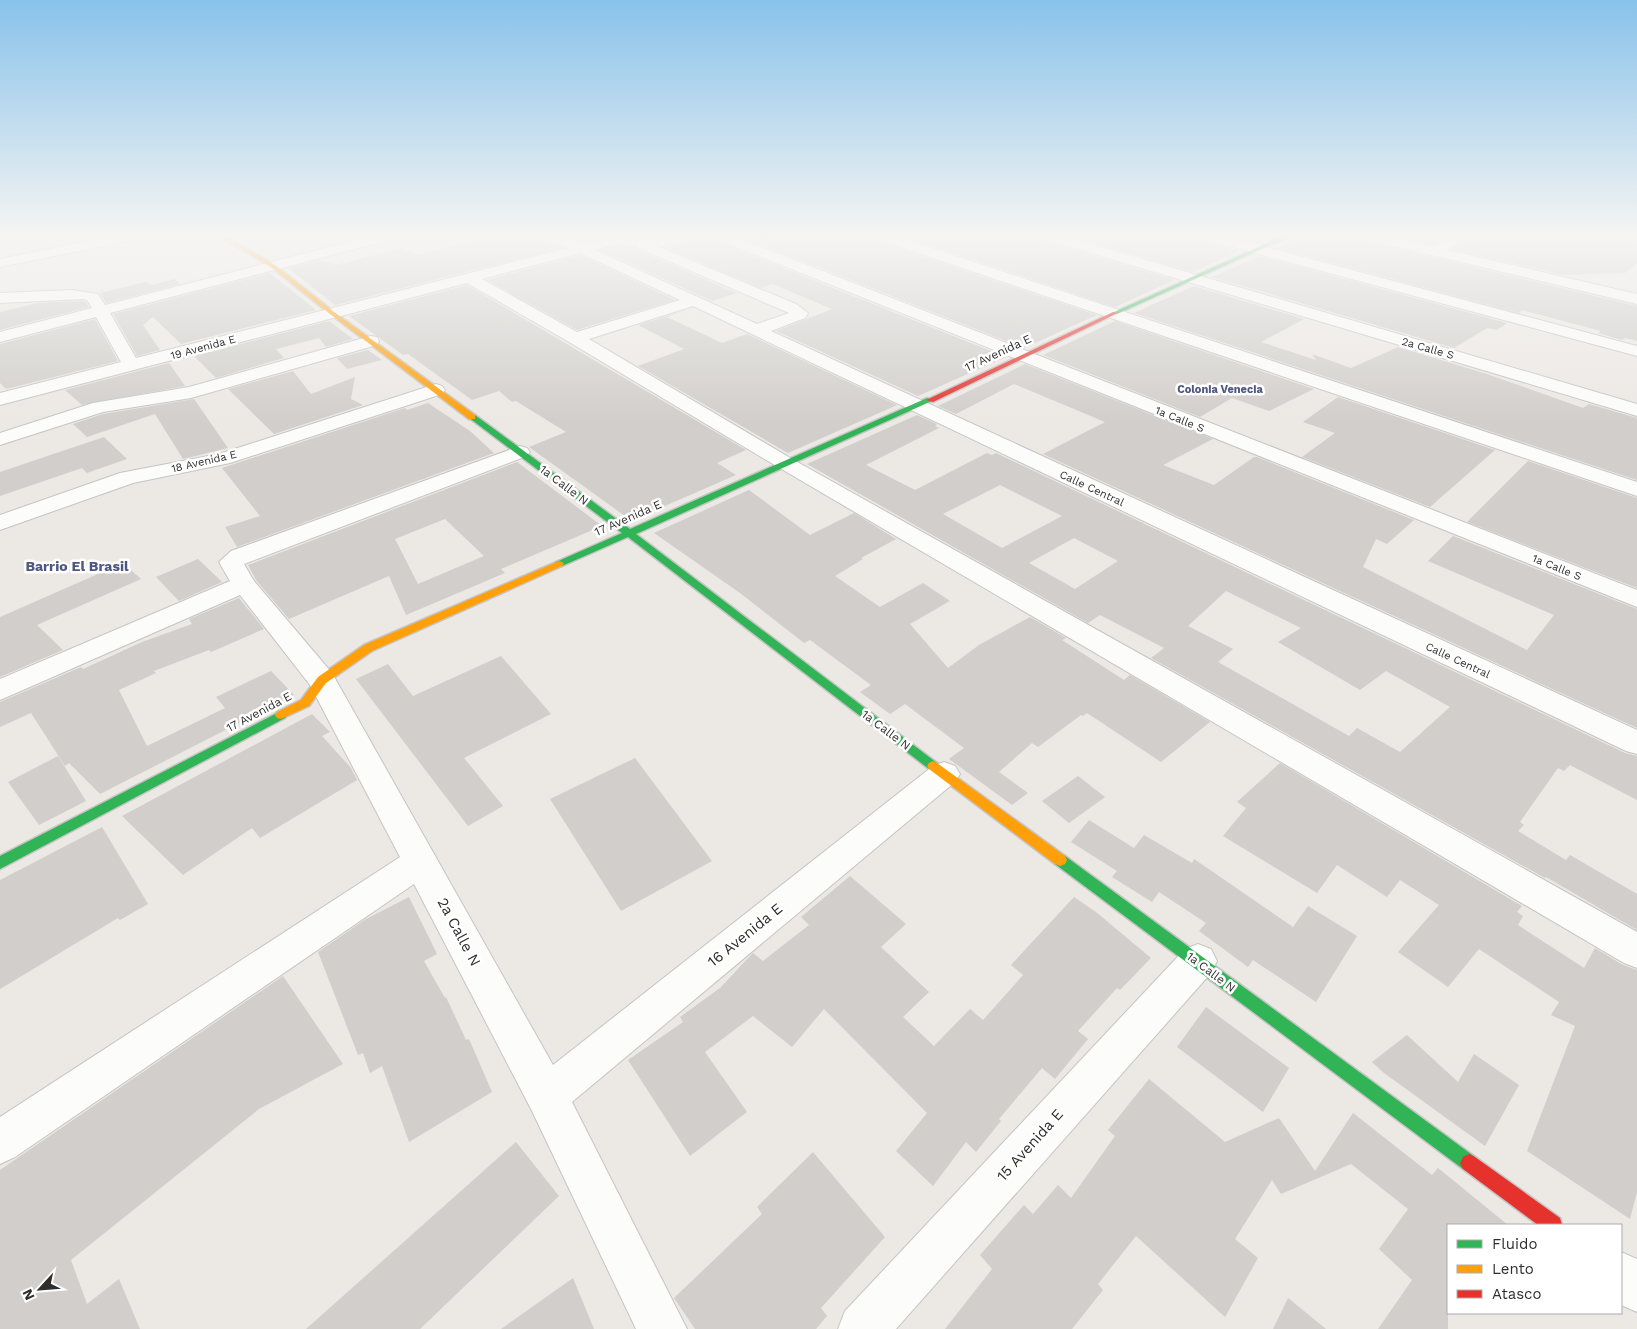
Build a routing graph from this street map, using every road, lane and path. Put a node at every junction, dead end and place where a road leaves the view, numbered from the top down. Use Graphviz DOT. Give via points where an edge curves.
graph roads {
  1 [pos="46,297"];
  2 [pos="93,297"];
  3 [pos="152,297"];
  4 [pos="312,297"];
  5 [pos="395,297"];
  6 [pos="503,297"];
  7 [pos="685,297"];
  8 [pos="766,297"];
  9 [pos="874,297"];
  10 [pos="1063,297"];
  11 [pos="1151,297"];
  12 [pos="1256,297"];
  13 [pos="1437,297"];
  14 [pos="0,298"];
  15 [pos="694,301"];
  16 [pos="102,310"];
  17 [pos="332,313"];
  18 [pos="1114,314"];
  19 [pos="757,330"];
  20 [pos="0,337"];
  21 [pos="575,338"];
  22 [pos="371,341"];
  23 [pos="1637,351"];
  24 [pos="1023,357"];
  25 [pos="132,366"];
  26 [pos="436,390"];
  27 [pos="0,399"];
  28 [pos="916,406"];
  29 [pos="1637,410"];
  30 [pos="0,439"];
  31 [pos="520,452"];
  32 [pos="785,463"];
  33 [pos="1637,489"];
  34 [pos="0,522"];
  35 [pos="629,533"];
  36 [pos="241,570"];
  37 [pos="1637,599"];
  38 [pos="322,680"];
  39 [pos="0,690"];
  40 [pos="1637,743"];
  41 [pos="944,774"];
  42 [pos="421,861"];
  43 [pos="0,863"];
  44 [pos="1637,950"];
  45 [pos="1198,961"];
  46 [pos="547,1096"];
  47 [pos="0,1142"];
  48 [pos="1552,1224"];
  49 [pos="1622,1277"];
  50 [pos="1637,1288"];
  51 [pos="662,1329"];
  52 [pos="863,1329"];
  1 -- 14 [label="street"];
  2 -- 16 [label="street"];
  3 -- 16 [label="street"];
  4 -- 17 [label="street, 1a Calle N"];
  5 -- 17 [label="street, 19 Avenida E"];
  6 -- 21 [label="street"];
  7 -- 15 [label="street, Calle Central"];
  8 -- 19 [label="street" via="800,313"];
  9 -- 24 [label="street, 1a Calle S"];
  10 -- 18 [label="street"];
  11 -- 18 [label="street, 17 Avenida E"];
  12 -- 29 [label="street, 2a Calle S"];
  13 -- 23 [label="street"];
  15 -- 19 [label="street, Calle Central"];
  15 -- 21 [label="street"];
  16 -- 20 [label="street"];
  16 -- 25 [label="street"];
  17 -- 22 [label="street, 1a Calle N"];
  17 -- 25 [label="street, 19 Avenida E"];
  18 -- 24 [label="street, 17 Avenida E"];
  18 -- 33 [label="street"];
  19 -- 28 [label="street, Calle Central"];
  21 -- 32 [label="street"];
  22 -- 26 [label="street, 1a Calle N"];
  22 -- 30 [label="street" via="191,392 100,407"];
  24 -- 28 [label="street, 17 Avenida E"];
  24 -- 37 [label="street, 1a Calle S"];
  25 -- 27 [label="street, 19 Avenida E"];
  26 -- 31 [label="street, 1a Calle N"];
  26 -- 34 [label="street, 18 Avenida E" via="223,459 128,478"];
  28 -- 32 [label="street, 17 Avenida E"];
  28 -- 40 [label="street, Calle Central"];
  31 -- 35 [label="street, 1a Calle N"];
  31 -- 36 [label="street"];
  32 -- 35 [label="street, 17 Avenida E"];
  32 -- 44 [label="street"];
  35 -- 38 [label="street, 17 Avenida E" via="368,648"];
  35 -- 41 [label="street, 1a Calle N"];
  36 -- 38 [label="street, 2a Calle N"];
  36 -- 39 [label="street"];
  38 -- 42 [label="street, 2a Calle N"];
  38 -- 43 [label="street, 17 Avenida E" via="305,703"];
  41 -- 45 [label="street, 1a Calle N"];
  41 -- 46 [label="street, 16 Avenida E"];
  42 -- 46 [label="street, 2a Calle N"];
  42 -- 47 [label="street"];
  45 -- 48 [label="street, 1a Calle N"];
  45 -- 52 [label="street, 15 Avenida E"];
  46 -- 51 [label="street, 2a Calle N"];
  49 -- 50 [label="street"];
}
